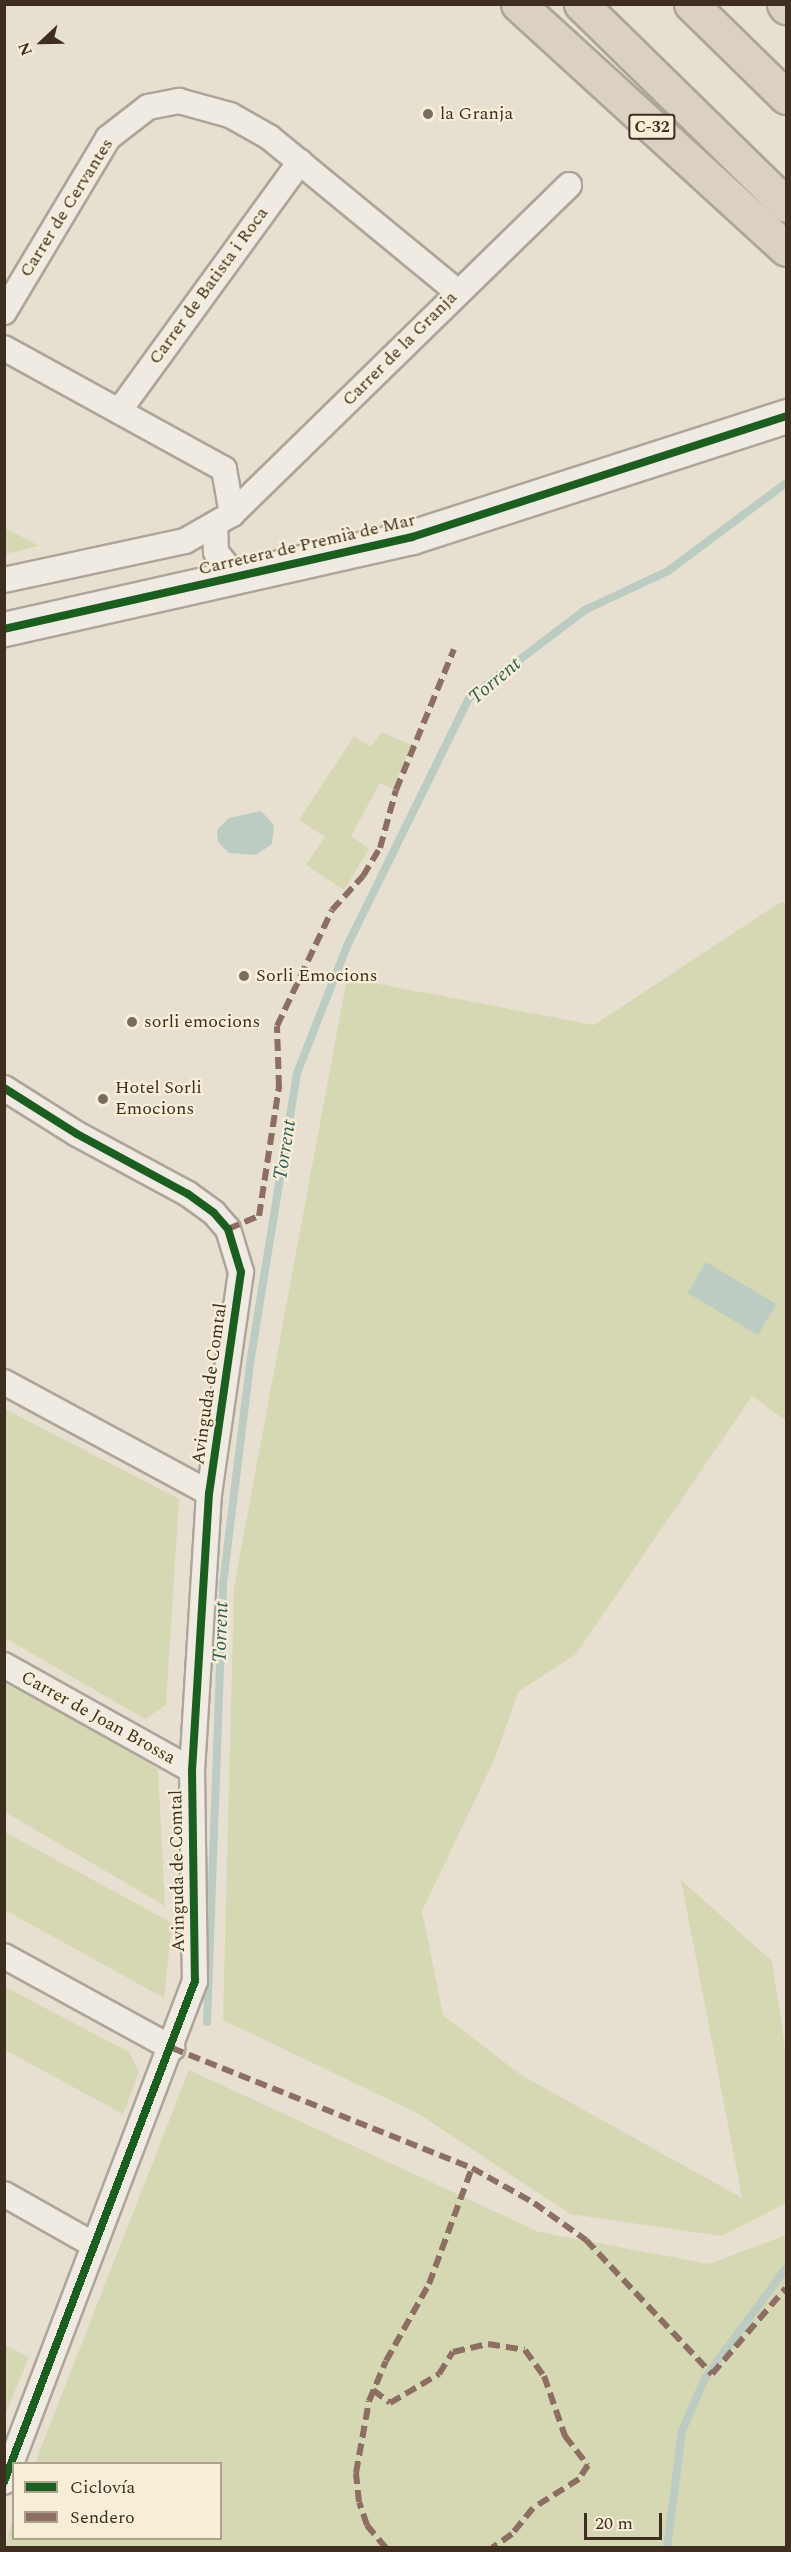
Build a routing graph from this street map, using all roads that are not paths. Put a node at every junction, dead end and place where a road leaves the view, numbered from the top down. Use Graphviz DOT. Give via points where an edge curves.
graph roads {
  1 [pos="518,4"];
  2 [pos="581,4"];
  3 [pos="691,4"];
  4 [pos="786,97"];
  5 [pos="300,162"];
  6 [pos="569,184"];
  7 [pos="786,204"];
  8 [pos="786,249"];
  9 [pos="458,292"];
  10 [pos="4,312"];
  11 [pos="4,348"];
  12 [pos="119,411"];
  13 [pos="786,416"];
  14 [pos="223,519"];
  15 [pos="236,578"];
  16 [pos="4,580"];
  17 [pos="4,629"];
  18 [pos="4,1088"];
  19 [pos="4,1382"];
  20 [pos="209,1493"];
  21 [pos="4,1665"];
  22 [pos="192,1770"];
  23 [pos="4,1956"];
  24 [pos="172,2048"];
  25 [pos="4,2194"];
  26 [pos="94,2245"];
  27 [pos="4,2482"];
  1 -- 8 [label="highway, C-32"];
  2 -- 7 [label="highway, C-32"];
  3 -- 4 [label="highway"];
  5 -- 9 [label="street, Carrer de Cervantes"];
  5 -- 10 [label="street, Carrer de Cervantes" via="269,137 230,115 179,101 148,107 108,138"];
  5 -- 12 [label="street, Carrer de Batista i Roca"];
  6 -- 9 [label="street, Carrer de la Granja"];
  9 -- 14 [label="street, Carrer de la Granja"];
  11 -- 12 [label="street"];
  12 -- 14 [label="street, Carretera de Premià de Mar" via="224,469"];
  13 -- 15 [label="street, Carretera de Premià de Mar" via="412,537"];
  14 -- 15 [label="street, Carretera de Premià de Mar" via="216,552"];
  14 -- 16 [label="street, Carrer de la Granja" via="185,540"];
  15 -- 17 [label="street, Carretera de Premià de Mar"];
  18 -- 20 [label="street, Avinguda de Comtal" via="76,1134 188,1194 228,1229 241,1272"];
  19 -- 20 [label="street"];
  20 -- 22 [label="street, Avinguda de Comtal"];
  21 -- 22 [label="street, Carrer de Joan Brossa"];
  22 -- 24 [label="street, Avinguda de Comtal" via="195,1981"];
  23 -- 24 [label="street"];
  24 -- 26 [label="street, Avinguda de Comtal"];
  25 -- 26 [label="street"];
  26 -- 27 [label="street, Avinguda de Comtal"];
}
